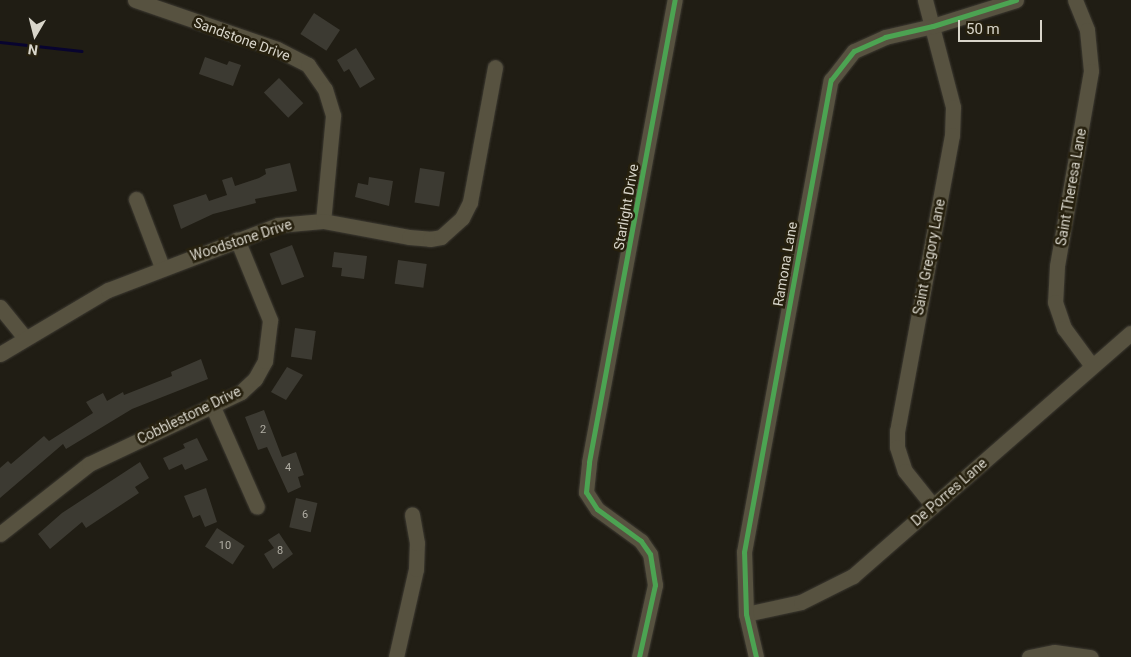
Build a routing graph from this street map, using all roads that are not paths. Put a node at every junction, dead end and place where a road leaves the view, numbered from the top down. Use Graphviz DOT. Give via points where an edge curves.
graph roads {
  1 [pos="135,0"];
  2 [pos="675,0"];
  3 [pos="925,0"];
  4 [pos="1016,0"];
  5 [pos="1074,0"];
  6 [pos="933,26"];
  7 [pos="495,67"];
  8 [pos="136,199"];
  9 [pos="323,221"];
  10 [pos="237,239"];
  11 [pos="162,267"];
  12 [pos="0,307"];
  13 [pos="1131,332"];
  14 [pos="24,337"];
  15 [pos="0,354"];
  16 [pos="1092,366"];
  17 [pos="212,405"];
  18 [pos="932,506"];
  19 [pos="257,508"];
  20 [pos="412,514"];
  21 [pos="0,534"];
  22 [pos="746,614"];
  23 [pos="396,657"];
  24 [pos="639,657"];
  25 [pos="756,657"];
  26 [pos="1029,657"];
  27 [pos="1091,657"];
  1 -- 9 [label="street, Sandstone Drive" via="277,49 308,65 325,89 334,116"];
  2 -- 24 [label="street, Starlight Drive" via="586,492 596,509 641,541 650,554 655,585"];
  3 -- 6 [label="street, Saint Gregory Lane"];
  4 -- 6 [label="street, Ramona Lane"];
  5 -- 16 [label="street, Saint Theresa Lane" via="1087,30 1091,71 1057,266 1055,302 1064,328"];
  6 -- 18 [label="street, Saint Gregory Lane" via="952,107 952,136 897,431 897,447 905,471"];
  6 -- 22 [label="street, Ramona Lane" via="885,37 854,51 832,80 744,552"];
  7 -- 9 [label="street, Woodstone Drive" via="470,202 450,231 430,240"];
  8 -- 11 [label="street"];
  9 -- 10 [label="street, Woodstone Drive" via="278,225"];
  10 -- 11 [label="street, Woodstone Drive"];
  10 -- 17 [label="street, Cobblestone Drive" via="264,298 270,320 269,342 265,361 255,380 240,392"];
  11 -- 14 [label="street, Woodstone Drive" via="108,290"];
  12 -- 14 [label="street"];
  13 -- 16 [label="street, De Porres Lane"];
  14 -- 15 [label="street, Woodstone Drive"];
  16 -- 18 [label="street, De Porres Lane"];
  17 -- 19 [label="street"];
  17 -- 21 [label="street, Cobblestone Drive" via="89,464"];
  18 -- 22 [label="street, De Porres Lane" via="853,576 829,591 801,602"];
  20 -- 23 [label="street" via="417,543 416,569"];
  22 -- 25 [label="street, Ramona Lane"];
  26 -- 27 [label="street" via="1054,652"];
}
